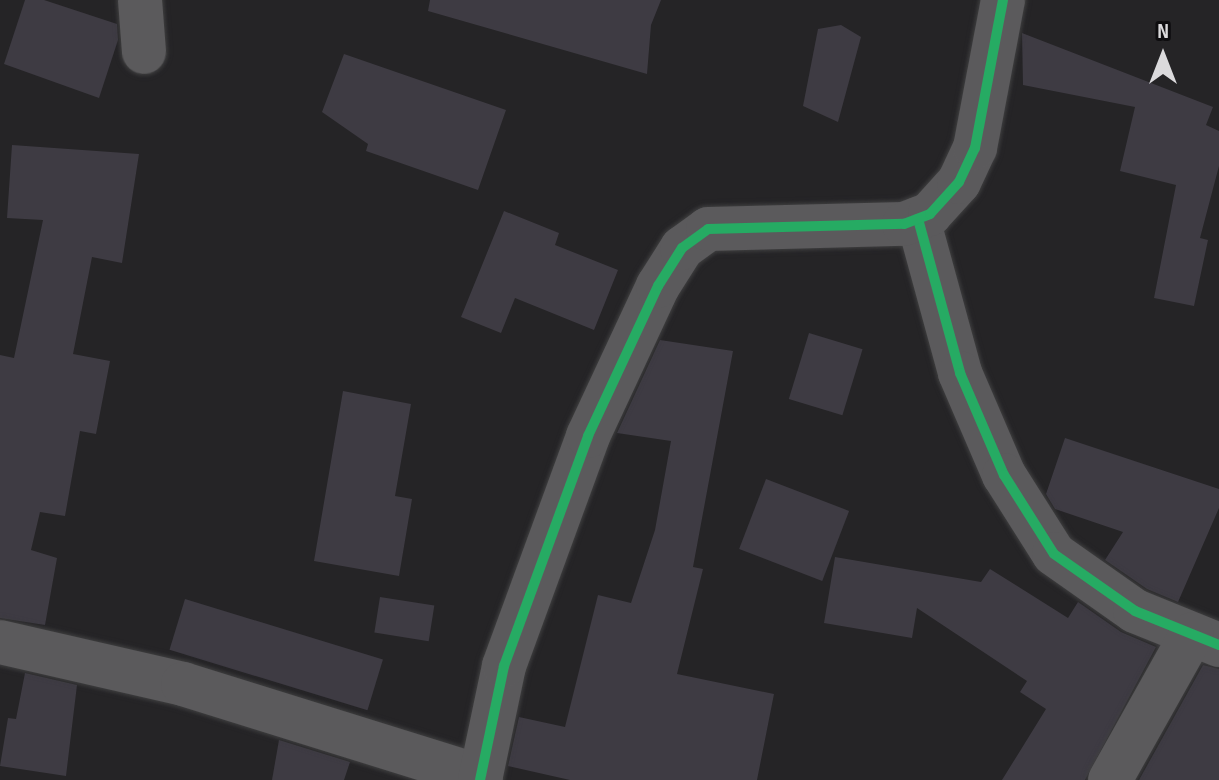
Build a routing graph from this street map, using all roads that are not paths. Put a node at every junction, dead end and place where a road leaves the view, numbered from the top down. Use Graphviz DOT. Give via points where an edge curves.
graph roads {
  1 [pos="140,0"];
  2 [pos="1003,0"];
  3 [pos="144,52"];
  4 [pos="918,219"];
  5 [pos="1206,640"];
  6 [pos="0,642"];
  7 [pos="481,778"];
  8 [pos="1110,780"];
  1 -- 3 [label="street"];
  2 -- 4 [label="street" via="975,148 959,182 930,214"];
  4 -- 5 [label="street" via="960,373 1004,475 1054,554 1135,611"];
  4 -- 7 [label="street" via="904,224 708,229 682,248 658,286 588,436 504,666"];
  5 -- 8 [label="street"];
  6 -- 7 [label="street" via="183,684"];
}
